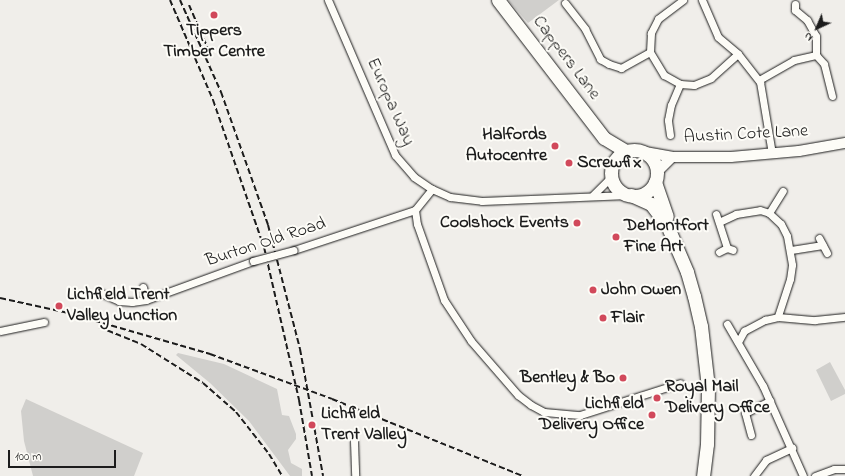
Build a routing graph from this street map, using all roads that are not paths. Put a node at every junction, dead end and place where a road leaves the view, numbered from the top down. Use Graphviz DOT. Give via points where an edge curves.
graph roads {
  1 [pos="328,0"];
  2 [pos="498,0"];
  3 [pos="702,0"];
  4 [pos="679,1"];
  5 [pos="566,3"];
  6 [pos="788,13"];
  7 [pos="650,52"];
  8 [pos="738,54"];
  9 [pos="816,55"];
  10 [pos="759,80"];
  11 [pos="680,84"];
  12 [pos="832,96"];
  13 [pos="670,135"];
  14 [pos="604,138"];
  15 [pos="845,145"];
  16 [pos="626,151"];
  17 [pos="645,152"];
  18 [pos="772,154"];
  19 [pos="672,157"];
  20 [pos="612,175"];
  21 [pos="656,177"];
  22 [pos="432,189"];
  23 [pos="783,191"];
  24 [pos="630,195"];
  25 [pos="592,196"];
  26 [pos="415,210"];
  27 [pos="769,213"];
  28 [pos="716,214"];
  29 [pos="719,222"];
  30 [pos="819,238"];
  31 [pos="823,245"];
  32 [pos="790,250"];
  33 [pos="719,252"];
  34 [pos="827,252"];
  35 [pos="681,256"];
  36 [pos="142,287"];
  37 [pos="102,293"];
  38 [pos="146,300"];
  39 [pos="778,317"];
  40 [pos="845,317"];
  41 [pos="44,322"];
  42 [pos="727,324"];
  43 [pos="0,331"];
  44 [pos="738,342"];
  45 [pos="680,383"];
  46 [pos="770,401"];
  47 [pos="751,435"];
  48 [pos="354,441"];
  49 [pos="792,448"];
  50 [pos="845,468"];
  51 [pos="355,476"];
  52 [pos="703,476"];
  53 [pos="754,476"];
  54 [pos="803,476"];
  55 [pos="814,476"];
  1 -- 22 [label="street, Europa Way" via="395,155 414,177"];
  2 -- 14 [label="highway, Cappers Lane"];
  3 -- 8 [label="street" via="718,37"];
  4 -- 7 [label="street" via="658,19 651,33"];
  5 -- 7 [label="street" via="585,29 600,59 621,68"];
  6 -- 9 [label="street" via="795,7 807,20 816,36"];
  7 -- 11 [label="street" via="664,75"];
  8 -- 10 [label="street"];
  8 -- 11 [label="street" via="711,78 694,85"];
  9 -- 10 [label="street" via="806,55 794,60"];
  9 -- 12 [label="street" via="826,71"];
  10 -- 18 [label="street"];
  11 -- 13 [label="street" via="668,120"];
  14 -- 16 [label="highway, Cappers Lane"];
  14 -- 20 [label="highway, Cappers Lane"];
  15 -- 18 [label="street, Austin Cote Lane"];
  16 -- 17 [label="highway"];
  16 -- 20 [label="highway" via="615,160"];
  17 -- 19 [label="street, Austin Cote Lane"];
  17 -- 21 [label="highway" via="654,161"];
  18 -- 19 [label="street, Austin Cote Lane"];
  19 -- 21 [label="street, Austin Cote Lane"];
  20 -- 24 [label="highway" via="617,188"];
  20 -- 25 [label="street"];
  21 -- 24 [label="highway" via="645,193"];
  21 -- 35 [label="highway"];
  22 -- 25 [label="street, Europa Way" via="450,197 482,201"];
  22 -- 26 [label="street"];
  23 -- 27 [label="street" via="781,202"];
  24 -- 25 [label="street, Europa Way"];
  24 -- 35 [label="highway" via="650,204 661,216"];
  26 -- 38 [label="street, Burton Old Road, bridge" via="294,250 252,261"];
  26 -- 45 [label="street" via="417,224 444,300 471,341 518,395 531,405 550,414 580,415"];
  27 -- 29 [label="street" via="748,211"];
  27 -- 32 [label="street" via="781,224"];
  28 -- 29 [label="street"];
  29 -- 33 [label="street" via="730,249"];
  30 -- 31 [label="street"];
  31 -- 32 [label="street"];
  31 -- 34 [label="street"];
  32 -- 39 [label="street" via="790,279"];
  35 -- 52 [label="highway" via="694,296 705,355 708,418"];
  36 -- 38 [label="street"];
  37 -- 38 [label="street, Burton Old Road" via="119,301"];
  39 -- 40 [label="street" via="816,320"];
  39 -- 44 [label="street" via="753,324 739,337"];
  41 -- 43 [label="street"];
  42 -- 44 [label="street"];
  44 -- 46 [label="street"];
  46 -- 47 [label="street" via="745,413"];
  46 -- 49 [label="street"];
  48 -- 51 [label="street"];
  49 -- 53 [label="street" via="766,460"];
  49 -- 54 [label="street"];
  50 -- 55 [label="street"];
}
